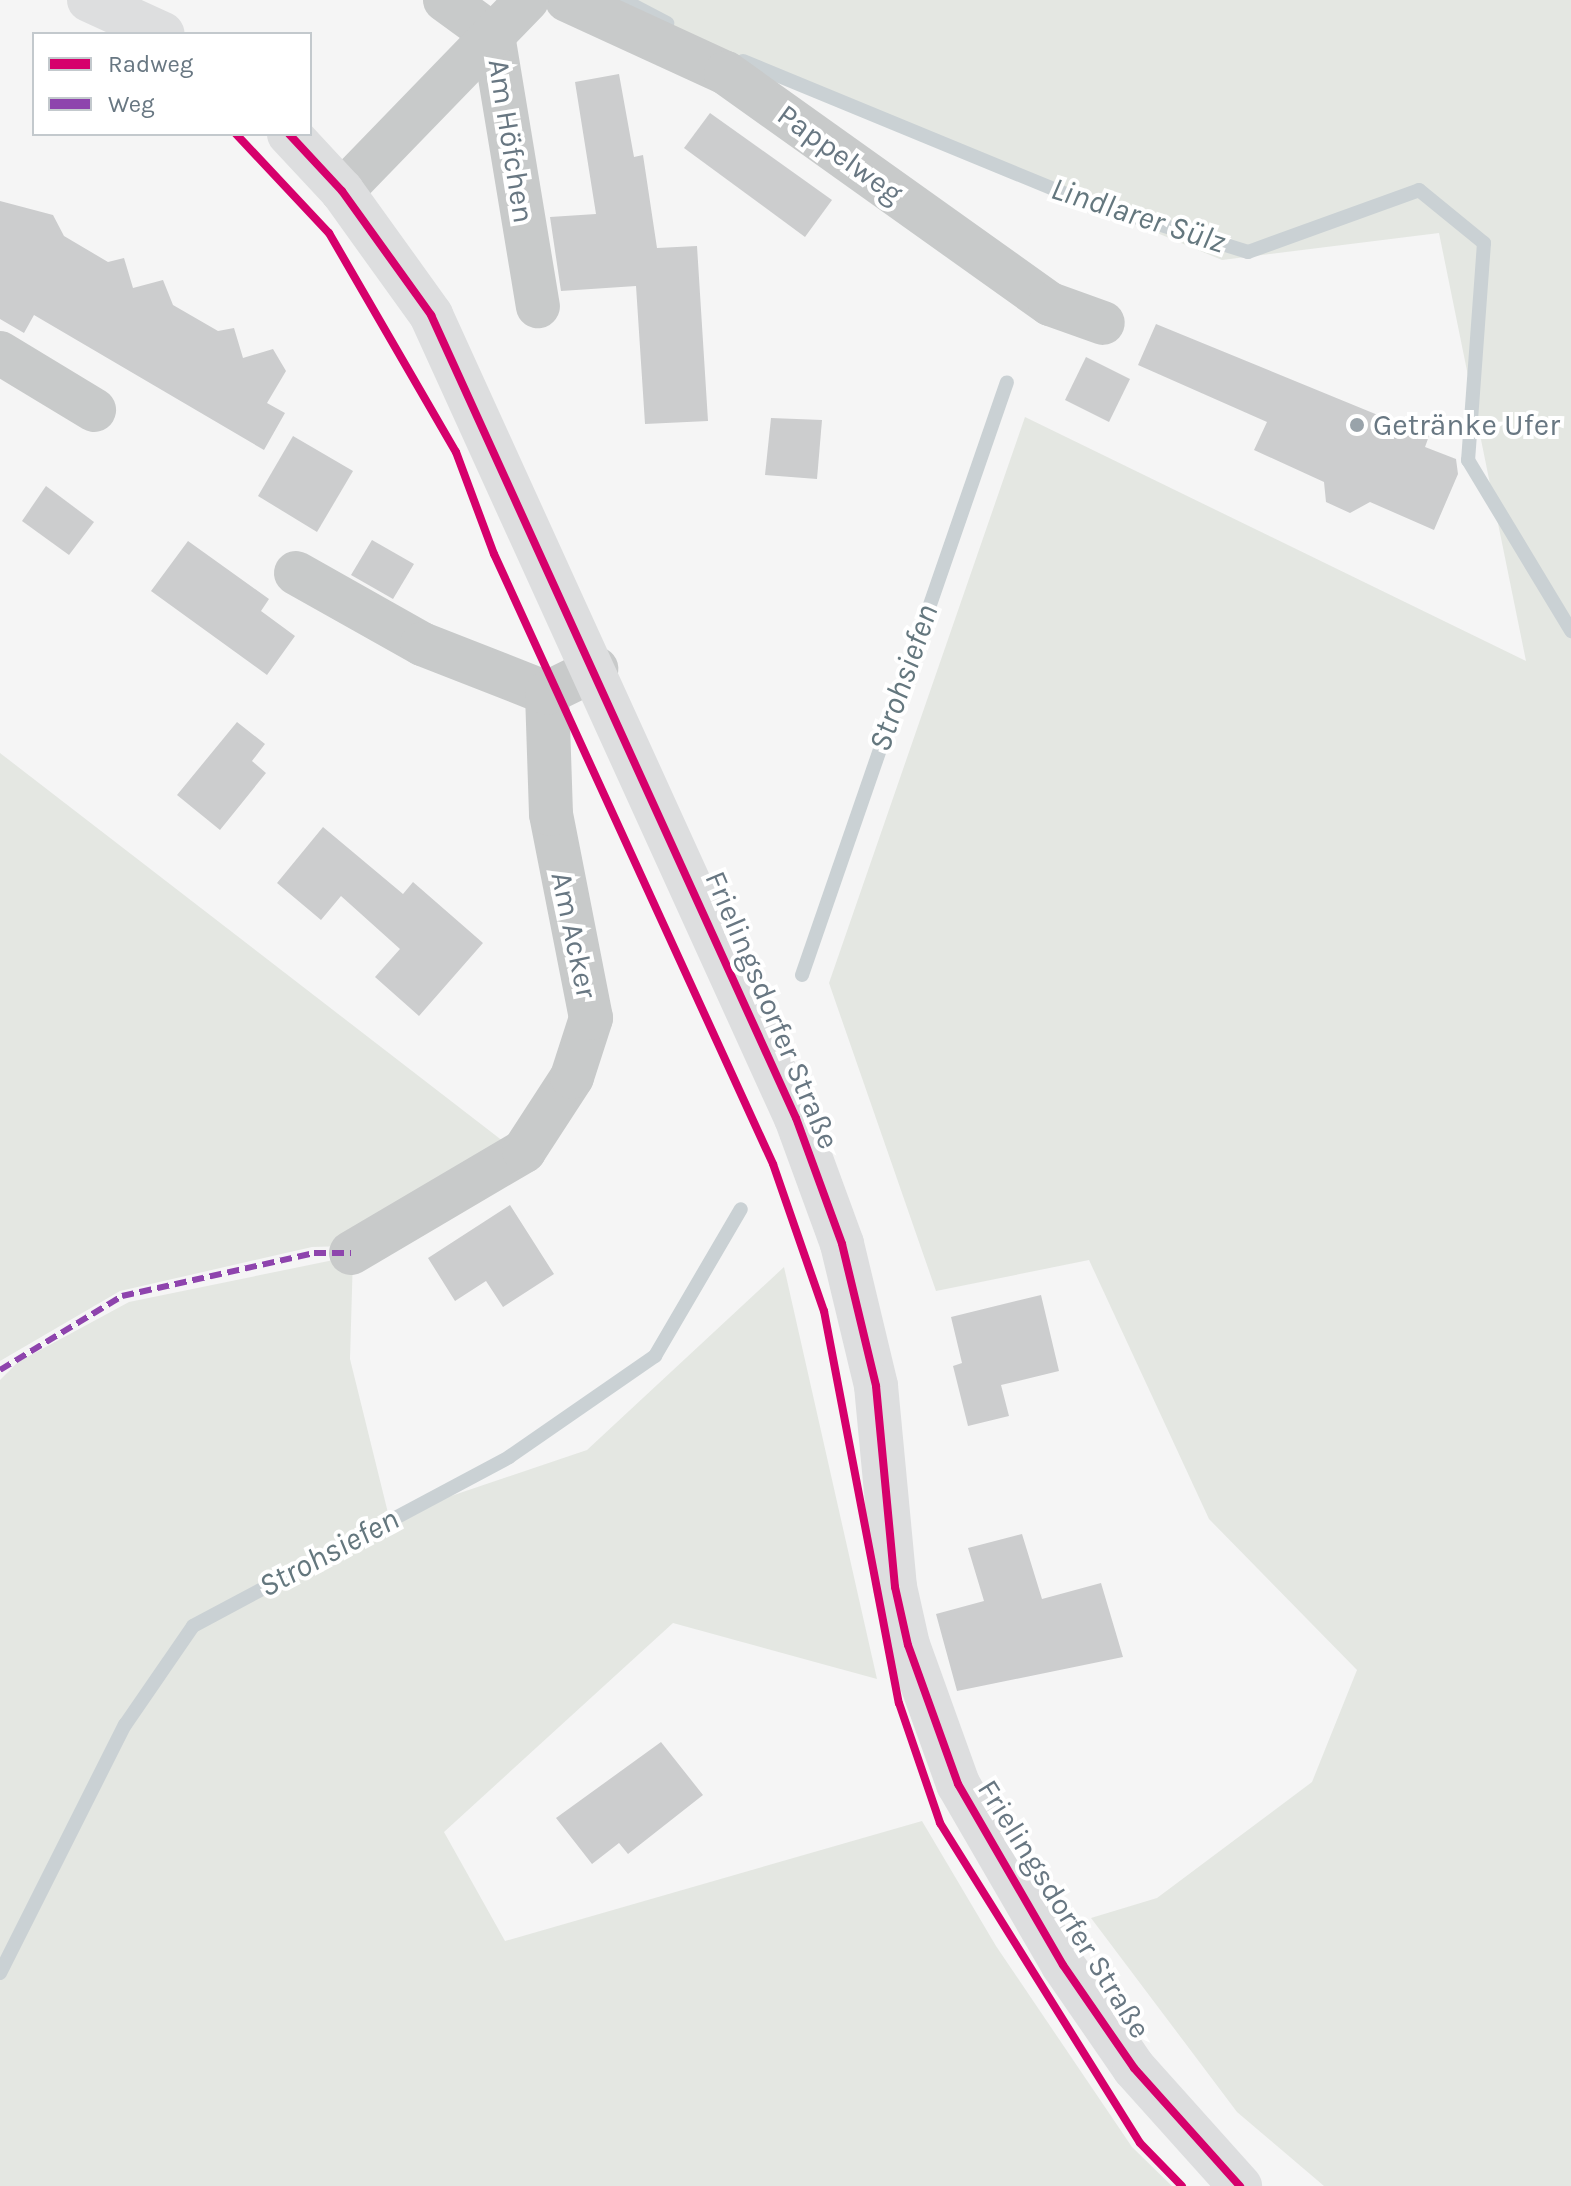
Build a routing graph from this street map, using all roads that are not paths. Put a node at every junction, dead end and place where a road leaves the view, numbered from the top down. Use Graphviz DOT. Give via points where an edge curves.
graph roads {
  1 [pos="89,0"];
  2 [pos="445,0"];
  3 [pos="527,0"];
  4 [pos="567,0"];
  5 [pos="159,32"];
  6 [pos="493,35"];
  7 [pos="291,136"];
  8 [pos="342,191"];
  9 [pos="538,306"];
  10 [pos="1103,323"];
  11 [pos="0,353"];
  12 [pos="94,410"];
  13 [pos="296,573"];
  14 [pos="596,669"];
  15 [pos="547,693"];
  16 [pos="351,1253"];
  17 [pos="1240,2186"];
  1 -- 5 [label="main road"];
  2 -- 6 [label="street, Am Höfchen"];
  3 -- 6 [label="street"];
  4 -- 10 [label="street, Pappelweg" via="726,73 1050,304"];
  6 -- 8 [label="street"];
  6 -- 9 [label="street, Am Höfchen"];
  7 -- 8 [label="main road, Frielingsdorfer Straße"];
  8 -- 14 [label="main road, Frielingsdorfer Straße" via="431,315"];
  11 -- 12 [label="street"];
  13 -- 15 [label="street" via="422,644"];
  14 -- 15 [label="street"];
  14 -- 17 [label="main road, Frielingsdorfer Straße" via="796,1118 842,1244 876,1386 895,1587 927,1705 958,1784 1063,1965 1134,2068"];
  15 -- 16 [label="street, Am Acker" via="551,814 591,1018 572,1077 524,1151"];
}
